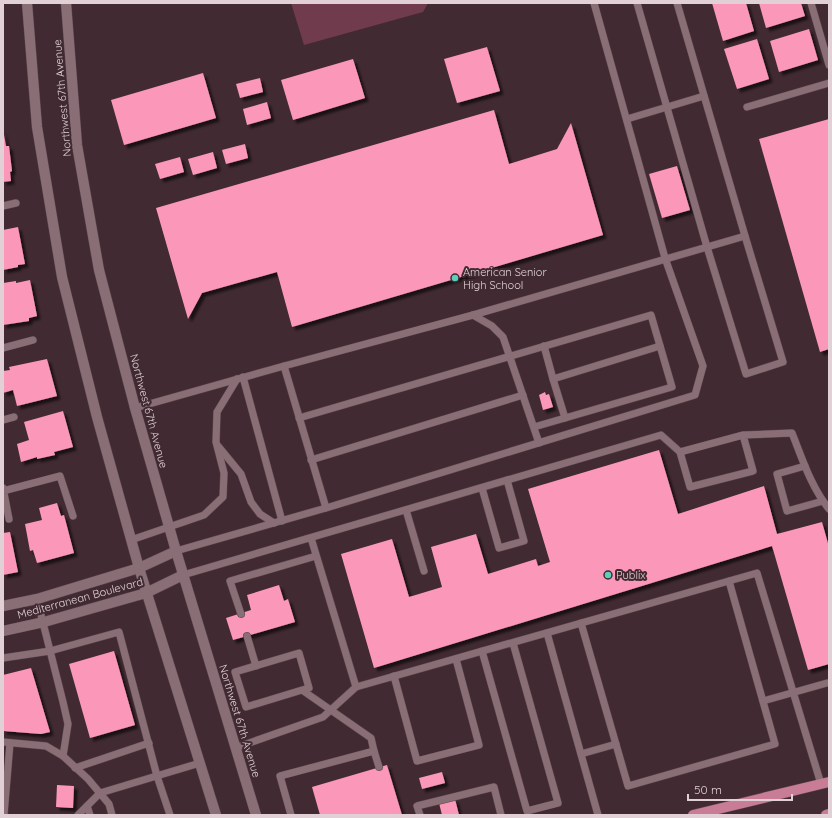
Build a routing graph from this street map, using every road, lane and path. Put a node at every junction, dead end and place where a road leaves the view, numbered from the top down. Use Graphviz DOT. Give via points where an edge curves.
graph roads {
  1 [pos="27,3"];
  2 [pos="66,3"];
  3 [pos="594,3"];
  4 [pos="637,3"];
  5 [pos="677,3"];
  6 [pos="811,3"];
  7 [pos="829,65"];
  8 [pos="829,83"];
  9 [pos="704,96"];
  10 [pos="747,106"];
  11 [pos="667,107"];
  12 [pos="627,119"];
  13 [pos="16,203"];
  14 [pos="3,206"];
  15 [pos="745,236"];
  16 [pos="707,247"];
  17 [pos="665,258"];
  18 [pos="473,315"];
  19 [pos="33,340"];
  20 [pos="544,346"];
  21 [pos="660,346"];
  22 [pos="3,348"];
  23 [pos="510,356"];
  24 [pos="284,366"];
  25 [pos="240,378"];
  26 [pos="553,379"];
  27 [pos="523,395"];
  28 [pos="135,408"];
  29 [pos="14,417"];
  30 [pos="299,418"];
  31 [pos="565,418"];
  32 [pos="3,420"];
  33 [pos="534,427"];
  34 [pos="743,435"];
  35 [pos="216,442"];
  36 [pos="539,443"];
  37 [pos="680,452"];
  38 [pos="311,460"];
  39 [pos="805,466"];
  40 [pos="507,480"];
  41 [pos="482,488"];
  42 [pos="3,490"];
  43 [pos="823,501"];
  44 [pos="326,508"];
  45 [pos="829,509"];
  46 [pos="406,510"];
  47 [pos="73,516"];
  48 [pos="9,519"];
  49 [pos="282,521"];
  50 [pos="274,523"];
  51 [pos="169,528"];
  52 [pos="311,538"];
  53 [pos="131,540"];
  54 [pos="176,551"];
  55 [pos="316,556"];
  56 [pos="139,568"];
  57 [pos="424,571"];
  58 [pos="183,575"];
  59 [pos="729,581"];
  60 [pos="146,593"];
  61 [pos="37,599"];
  62 [pos="3,606"];
  63 [pos="240,614"];
  64 [pos="44,622"];
  65 [pos="581,623"];
  66 [pos="3,631"];
  67 [pos="547,633"];
  68 [pos="247,636"];
  69 [pos="513,643"];
  70 [pos="50,650"];
  71 [pos="482,651"];
  72 [pos="3,658"];
  73 [pos="456,659"];
  74 [pos="256,666"];
  75 [pos="394,676"];
  76 [pos="828,683"];
  77 [pos="356,687"];
  78 [pos="302,690"];
  79 [pos="829,691"];
  80 [pos="793,693"];
  81 [pos="763,701"];
  82 [pos="331,710"];
  83 [pos="7,742"];
  84 [pos="149,744"];
  85 [pos="616,744"];
  86 [pos="235,748"];
  87 [pos="374,751"];
  88 [pos="581,754"];
  89 [pos="63,756"];
  90 [pos="200,763"];
  91 [pos="379,767"];
  92 [pos="75,768"];
  93 [pos="158,776"];
  94 [pos="825,783"];
  95 [pos="100,793"];
  96 [pos="87,806"];
  97 [pos="4,815"];
  98 [pos="78,815"];
  99 [pos="90,815"];
  100 [pos="112,815"];
  101 [pos="170,815"];
  102 [pos="216,815"];
  103 [pos="256,815"];
  104 [pos="291,815"];
  105 [pos="420,815"];
  106 [pos="501,815"];
  107 [pos="598,815"];
  108 [pos="693,815"];
  1 -- 53 [label="main road" via="37,127 62,277"];
  2 -- 28 [label="main road, Northwest 67th Avenue" via="77,145 99,270"];
  3 -- 12 [label="lane"];
  4 -- 11 [label="lane"];
  5 -- 9 [label="lane"];
  6 -- 7 [label="lane"];
  8 -- 10 [label="lane"];
  9 -- 11 [label="lane"];
  9 -- 15 [label="lane"];
  11 -- 12 [label="lane"];
  11 -- 16 [label="lane"];
  12 -- 17 [label="lane"];
  13 -- 14 [label="lane"];
  15 -- 16 [label="lane"];
  15 -- 16 [label="lane" via="783,362 746,374"];
  16 -- 17 [label="lane"];
  17 -- 18 [label="lane"];
  17 -- 36 [label="lane" via="703,366 695,396"];
  18 -- 23 [label="lane" via="497,330 503,337"];
  18 -- 24 [label="lane"];
  19 -- 22 [label="lane"];
  20 -- 21 [label="lane" via="651,315"];
  20 -- 23 [label="lane"];
  20 -- 26 [label="lane"];
  21 -- 26 [label="lane"];
  21 -- 31 [label="lane" via="672,387"];
  23 -- 27 [label="lane"];
  23 -- 30 [label="lane"];
  24 -- 25 [label="lane"];
  24 -- 30 [label="lane"];
  25 -- 28 [label="lane"];
  25 -- 35 [label="lane" via="217,412"];
  25 -- 49 [label="lane"];
  26 -- 31 [label="lane"];
  27 -- 33 [label="lane"];
  27 -- 38 [label="lane"];
  28 -- 51 [label="main road, Northwest 67th Avenue"];
  29 -- 32 [label="lane"];
  30 -- 38 [label="lane"];
  31 -- 33 [label="lane"];
  33 -- 36 [label="lane"];
  34 -- 37 [label="lane"];
  34 -- 37 [label="lane" via="753,471 690,487"];
  34 -- 39 [label="lane" via="792,432"];
  35 -- 50 [label="lane" via="241,474 251,502 260,514"];
  35 -- 51 [label="lane" via="224,473 223,497 204,516"];
  36 -- 44 [label="lane"];
  37 -- 40 [label="lane" via="661,435"];
  38 -- 44 [label="lane"];
  39 -- 43 [label="lane"];
  39 -- 43 [label="lane" via="777,474 787,511"];
  40 -- 41 [label="lane"];
  40 -- 41 [label="lane" via="524,540 499,548"];
  41 -- 46 [label="lane"];
  42 -- 47 [label="lane" via="60,476"];
  42 -- 48 [label="lane"];
  43 -- 45 [label="lane"];
  44 -- 49 [label="lane"];
  46 -- 52 [label="lane"];
  46 -- 57 [label="lane"];
  49 -- 50 [label="lane"];
  50 -- 54 [label="lane"];
  51 -- 53 [label="lane"];
  51 -- 54 [label="main road, Northwest 67th Avenue"];
  52 -- 55 [label="lane"];
  52 -- 58 [label="lane"];
  53 -- 56 [label="main road"];
  54 -- 56 [label="main road, Mediterranean Boulevard"];
  54 -- 58 [label="main road, Northwest 67th Avenue"];
  55 -- 63 [label="lane" via="230,581"];
  55 -- 77 [label="lane"];
  56 -- 60 [label="main road"];
  56 -- 61 [label="main road, Mediterranean Boulevard"];
  58 -- 60 [label="main road, Mediterranean Boulevard"];
  58 -- 86 [label="main road, Northwest 67th Avenue"];
  59 -- 65 [label="lane"];
  59 -- 80 [label="lane" via="757,573"];
  59 -- 81 [label="lane"];
  60 -- 64 [label="main road, Mediterranean Boulevard"];
  60 -- 90 [label="main road"];
  61 -- 62 [label="main road, Mediterranean Boulevard"];
  61 -- 64 [label="lane"];
  64 -- 66 [label="main road, Mediterranean Boulevard"];
  64 -- 70 [label="lane"];
  65 -- 67 [label="lane"];
  65 -- 85 [label="lane"];
  67 -- 69 [label="lane"];
  67 -- 88 [label="lane"];
  68 -- 74 [label="lane"];
  69 -- 71 [label="lane"];
  69 -- 71 [label="lane" via="558,803 533,810 527,811"];
  70 -- 72 [label="lane"];
  70 -- 84 [label="lane" via="119,632"];
  70 -- 89 [label="lane" via="68,724"];
  71 -- 73 [label="lane"];
  73 -- 75 [label="lane"];
  73 -- 75 [label="lane" via="479,745 417,761"];
  74 -- 78 [label="lane" via="299,653 309,688"];
  74 -- 78 [label="lane" via="235,672 246,707"];
  75 -- 77 [label="lane"];
  76 -- 79 [label="lane"];
  76 -- 80 [label="lane"];
  77 -- 82 [label="lane"];
  78 -- 82 [label="lane"];
  80 -- 81 [label="lane"];
  80 -- 94 [label="lane"];
  81 -- 85 [label="lane" via="775,744 628,786"];
  82 -- 86 [label="lane" via="324,717"];
  82 -- 87 [label="lane" via="371,738"];
  83 -- 89 [label="lane" via="46,746"];
  83 -- 97 [label="lane"];
  84 -- 92 [label="lane"];
  84 -- 93 [label="lane"];
  85 -- 88 [label="lane"];
  86 -- 103 [label="main road, Northwest 67th Avenue"];
  87 -- 91 [label="lane"];
  87 -- 104 [label="lane" via="280,776"];
  88 -- 107 [label="lane"];
  89 -- 92 [label="lane"];
  90 -- 93 [label="lane"];
  90 -- 102 [label="main road"];
  92 -- 95 [label="lane"];
  93 -- 95 [label="lane"];
  93 -- 101 [label="lane"];
  94 -- 108 [label="main road"];
  95 -- 96 [label="lane"];
  95 -- 100 [label="lane" via="109,804"];
  96 -- 98 [label="lane"];
  96 -- 99 [label="lane"];
  105 -- 106 [label="lane" via="418,806 494,787"];
}
